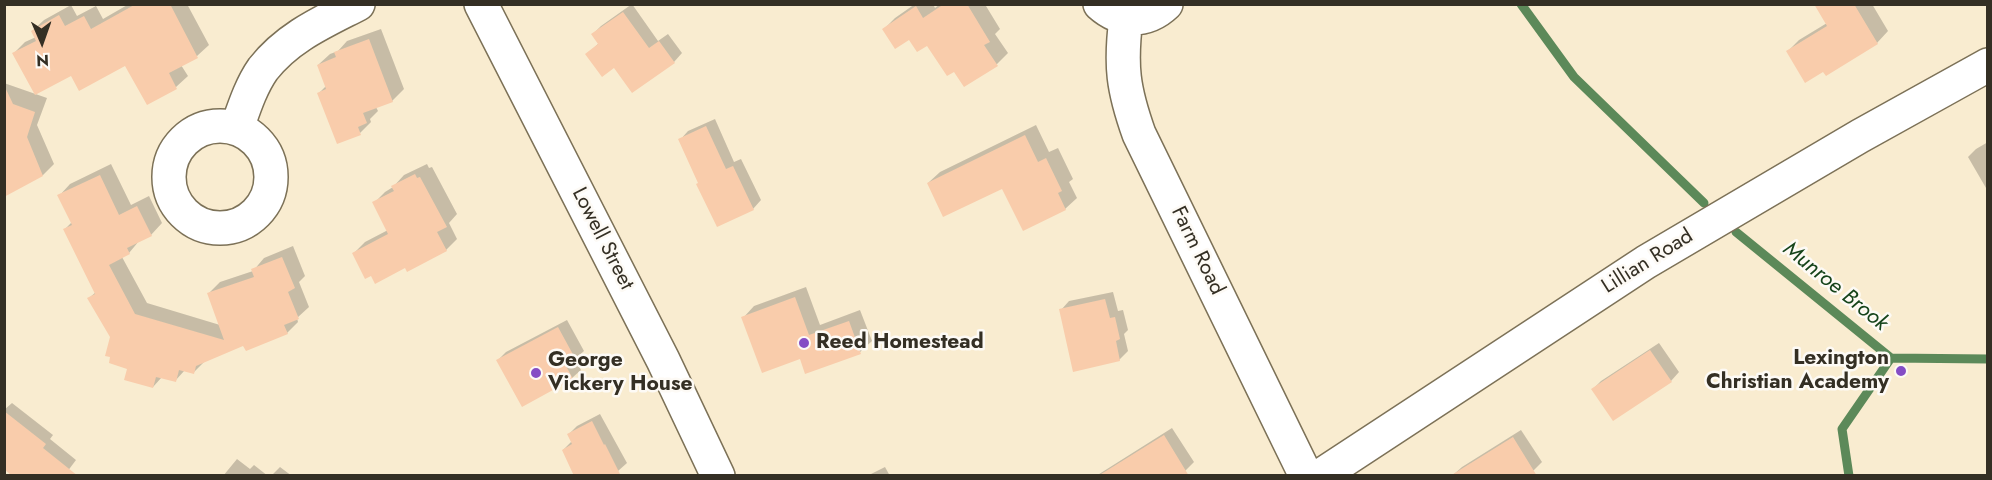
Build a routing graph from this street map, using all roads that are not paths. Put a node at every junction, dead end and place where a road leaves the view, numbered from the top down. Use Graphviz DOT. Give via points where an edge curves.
graph roads {
  1 [pos="358,4"];
  2 [pos="481,4"];
  3 [pos="1166,4"];
  4 [pos="1113,11"];
  5 [pos="1988,65"];
  6 [pos="237,128"];
  7 [pos="718,476"];
  8 [pos="1306,476"];
  9 [pos="1320,476"];
  1 -- 6 [label="street" via="309,29 275,56 262,70"];
  2 -- 7 [label="street, Lowell Street"];
  3 -- 4 [label="street, Farm Road" via="1144,18"];
  4 -- 8 [label="street, Farm Road" via="1123,38 1123,79 1139,134"];
  5 -- 9 [label="street, Lillian Road" via="1646,261"];
}
